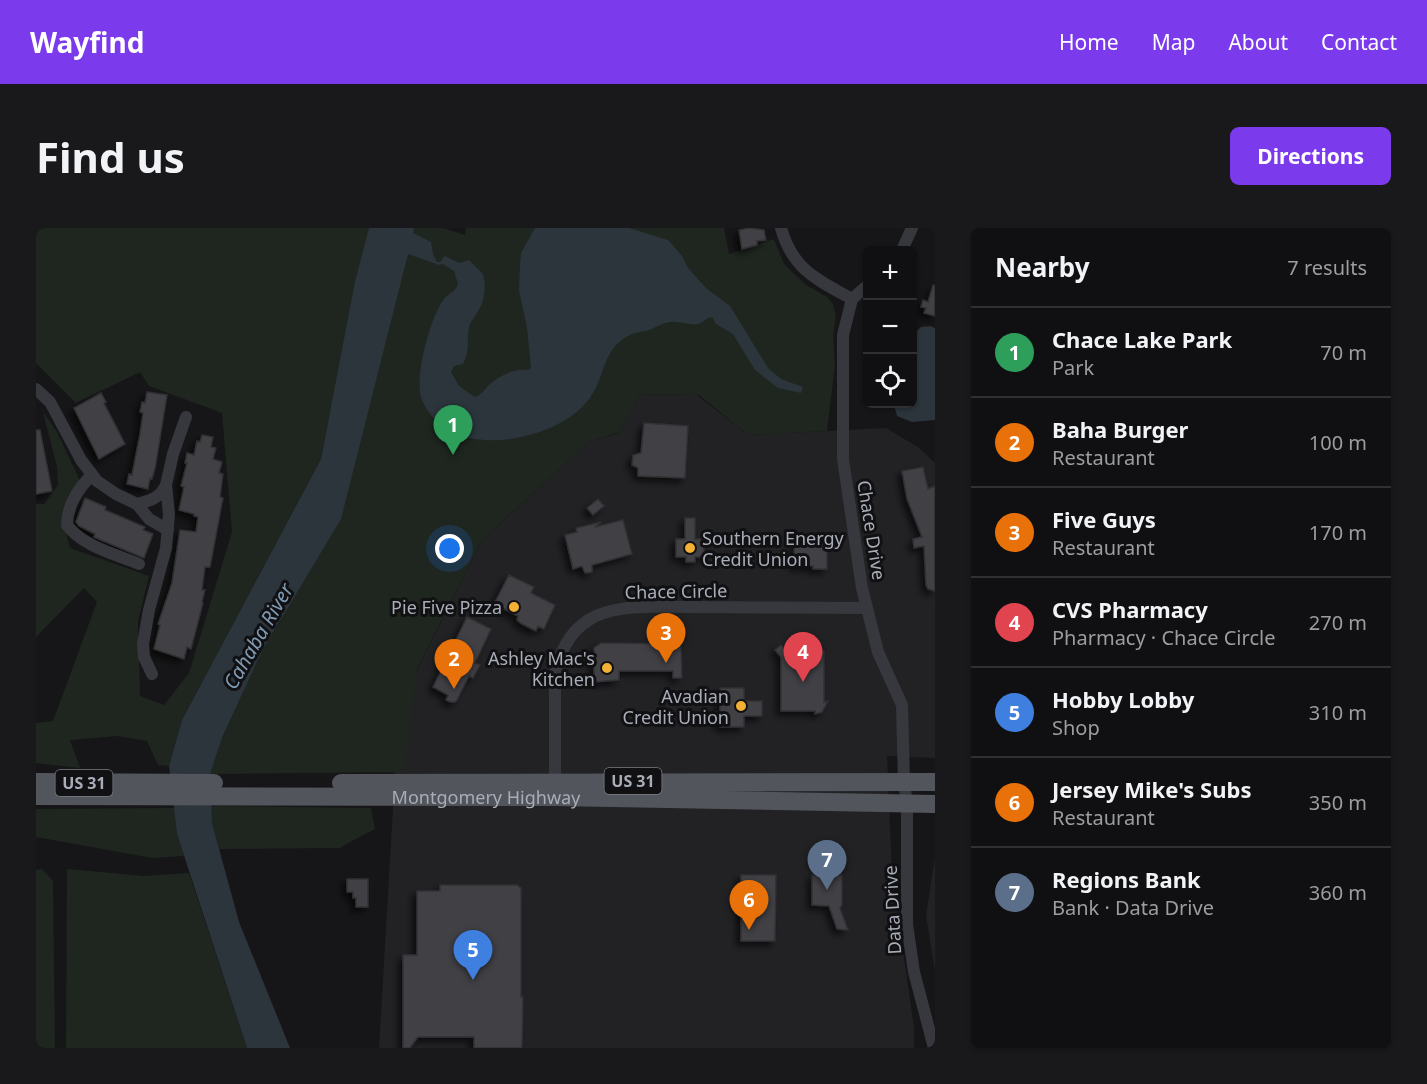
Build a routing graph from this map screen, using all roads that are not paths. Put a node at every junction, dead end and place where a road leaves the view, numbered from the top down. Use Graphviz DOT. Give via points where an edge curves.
graph roads {
  1 [pos="781,228"];
  2 [pos="912,228"];
  3 [pos="904,246"];
  4 [pos="863,289"];
  5 [pos="852,299"];
  6 [pos="36,389"];
  7 [pos="186,417"];
  8 [pos="92,475"];
  9 [pos="166,485"];
  10 [pos="137,504"];
  11 [pos="168,530"];
  12 [pos="138,564"];
  13 [pos="867,608"];
  14 [pos="152,674"];
  15 [pos="36,782"];
  16 [pos="555,782"];
  17 [pos="904,782"];
  18 [pos="935,782"];
  19 [pos="332,789"];
  20 [pos="132,790"];
  21 [pos="36,796"];
  22 [pos="907,804"];
  23 [pos="935,804"];
  24 [pos="934,1048"];
  1 -- 5 [label="street" via="797,262 815,278"];
  2 -- 3 [label="street"];
  4 -- 5 [label="street"];
  5 -- 13 [label="street, Chace Drive" via="843,335 843,459"];
  6 -- 8 [label="street" via="50,402"];
  7 -- 9 [label="street"];
  8 -- 10 [label="street"];
  8 -- 12 [label="street" via="80,487 67,525 86,541"];
  9 -- 10 [label="street" via="154,499"];
  9 -- 11 [label="street"];
  10 -- 11 [label="street" via="149,519"];
  11 -- 14 [label="street" via="143,644"];
  13 -- 16 [label="street, Chace Circle" via="669,607 618,609 596,616 570,637 557,664"];
  13 -- 17 [label="street, Chace Drive" via="878,652 902,705"];
  15 -- 20 [label="main road, Montgomery Highway / US 31"];
  16 -- 17 [label="main road, Montgomery Highway / US 31"];
  16 -- 19 [label="main road, Montgomery Highway / US 31"];
  17 -- 18 [label="main road, Montgomery Highway / US 31"];
  17 -- 22 [label="street, Chace Drive"];
  19 -- 20 [label="main road, Montgomery Highway / US 31"];
  19 -- 22 [label="main road, Montgomery Highway / US 31"];
  20 -- 21 [label="main road, Montgomery Highway / US 31"];
  22 -- 23 [label="main road, Montgomery Highway / US 31"];
  22 -- 24 [label="street, Data Drive" via="907,924 914,972"];
}
